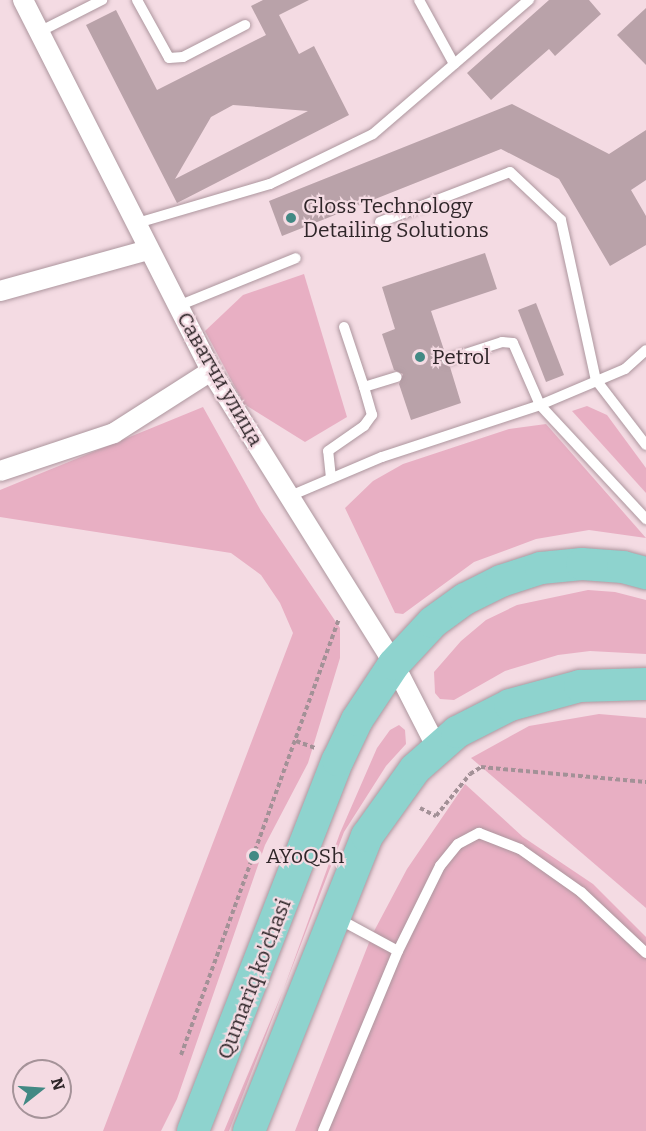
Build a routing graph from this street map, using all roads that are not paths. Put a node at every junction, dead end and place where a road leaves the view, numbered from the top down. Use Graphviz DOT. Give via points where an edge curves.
graph roads {
  1 [pos="23,0"];
  2 [pos="102,0"];
  3 [pos="137,0"];
  4 [pos="419,0"];
  5 [pos="529,0"];
  6 [pos="245,25"];
  7 [pos="39,32"];
  8 [pos="454,64"];
  9 [pos="380,222"];
  10 [pos="134,224"];
  11 [pos="148,250"];
  12 [pos="296,258"];
  13 [pos="0,291"];
  14 [pos="178,306"];
  15 [pos="344,327"];
  16 [pos="646,350"];
  17 [pos="447,360"];
  18 [pos="212,371"];
  19 [pos="396,377"];
  20 [pos="596,380"];
  21 [pos="364,387"];
  22 [pos="540,405"];
  23 [pos="646,445"];
  24 [pos="0,471"];
  25 [pos="331,478"];
  26 [pos="290,496"];
  27 [pos="646,519"];
  28 [pos="646,573"];
  29 [pos="394,664"];
  30 [pos="646,684"];
  31 [pos="437,748"];
  32 [pos="335,917"];
  33 [pos="398,951"];
  34 [pos="646,953"];
  35 [pos="193,1131"];
  36 [pos="249,1131"];
  37 [pos="323,1131"];
  1 -- 7 [label="street, Саватчи улица"];
  2 -- 7 [label="lane"];
  3 -- 6 [label="lane" via="169,58 183,57"];
  4 -- 8 [label="lane"];
  5 -- 8 [label="lane"];
  7 -- 10 [label="street, Саватчи улица"];
  8 -- 10 [label="lane" via="362,139 270,184"];
  9 -- 20 [label="lane" via="510,172 561,220"];
  10 -- 11 [label="street, Саватчи улица"];
  11 -- 13 [label="street"];
  11 -- 14 [label="street, Саватчи улица"];
  12 -- 14 [label="lane"];
  14 -- 18 [label="street, Саватчи улица"];
  15 -- 21 [label="lane"];
  16 -- 20 [label="lane" via="625,369"];
  17 -- 22 [label="lane" via="501,342 513,343"];
  18 -- 24 [label="street" via="187,383 143,418 114,433"];
  18 -- 26 [label="street, Саватчи улица"];
  19 -- 21 [label="lane"];
  20 -- 22 [label="lane"];
  20 -- 23 [label="lane"];
  21 -- 25 [label="lane" via="372,415 364,426 328,452"];
  22 -- 25 [label="lane" via="382,457"];
  22 -- 27 [label="lane"];
  25 -- 26 [label="lane"];
  26 -- 29 [label="street, Саватчи улица"];
  28 -- 29 [label="main road, Qumariq ko'chasi" via="582,564 541,568 510,578 465,599 441,616"];
  29 -- 31 [label="street, Саватчи улица"];
  29 -- 35 [label="main road, Qumariq ko'chasi" via="357,720 338,760"];
  30 -- 31 [label="main road" via="587,685 537,695 482,717"];
  31 -- 32 [label="main road" via="415,769 373,824"];
  32 -- 33 [label="lane"];
  32 -- 36 [label="main road"];
  33 -- 34 [label="lane" via="440,866 458,844 479,833 520,849 581,892"];
  33 -- 37 [label="lane"];
}
